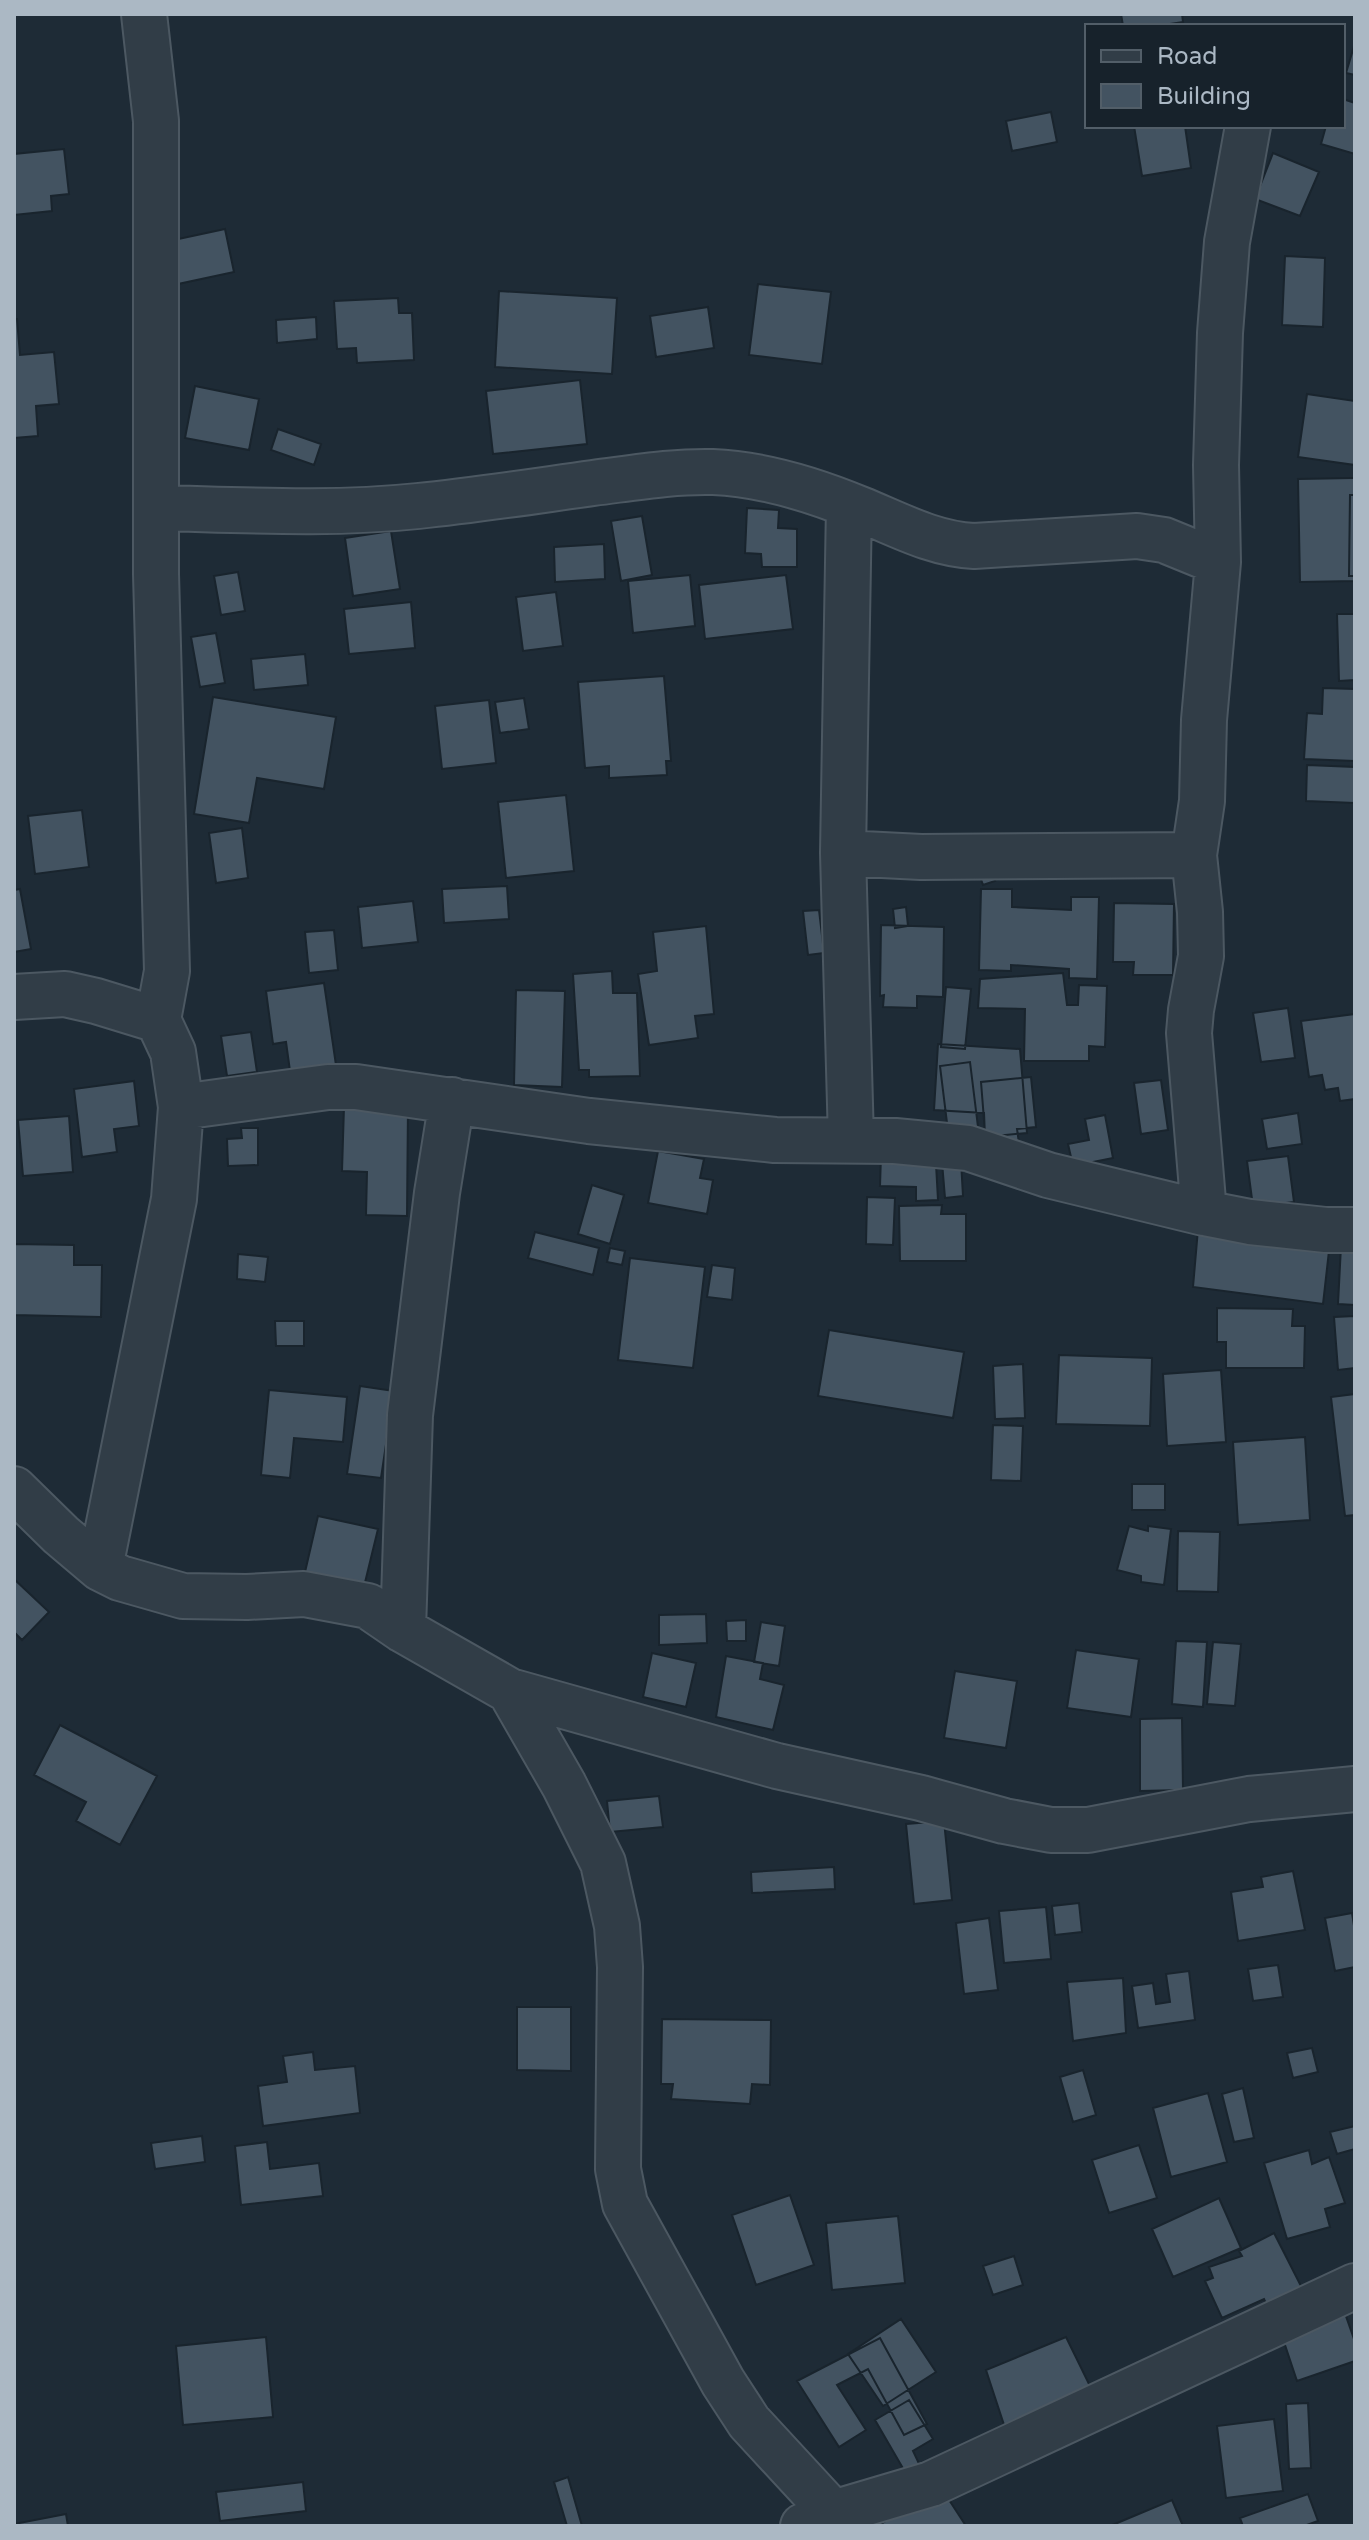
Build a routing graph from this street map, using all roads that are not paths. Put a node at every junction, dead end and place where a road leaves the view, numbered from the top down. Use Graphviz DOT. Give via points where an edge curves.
graph roads {
  1 [pos="144,14"];
  2 [pos="1248,128"];
  3 [pos="849,505"];
  4 [pos="158,508"];
  5 [pos="1218,562"];
  6 [pos="843,853"];
  7 [pos="1194,855"];
  8 [pos="14,997"];
  9 [pos="158,1020"];
  10 [pos="452,1100"];
  11 [pos="181,1107"];
  12 [pos="851,1140"];
  13 [pos="1204,1213"];
  14 [pos="1355,1230"];
  15 [pos="14,1489"];
  16 [pos="100,1568"];
  17 [pos="403,1630"];
  18 [pos="510,1691"];
  19 [pos="1355,1789"];
  20 [pos="1355,2286"];
  21 [pos="827,2522"];
  1 -- 4 [label="street" via="156,121"];
  2 -- 5 [label="street" via="1227,242 1221,318"];
  3 -- 4 [label="street" via="743,474 710,472 656,474 416,506 305,511"];
  3 -- 5 [label="street" via="955,545 1137,536 1164,540"];
  3 -- 6 [label="street"];
  4 -- 9 [label="street" via="167,971"];
  5 -- 7 [label="street"];
  6 -- 7 [label="street"];
  6 -- 12 [label="street"];
  7 -- 13 [label="street" via="1201,956 1189,1033"];
  8 -- 9 [label="street" via="65,994"];
  9 -- 11 [label="street" via="173,1052"];
  10 -- 11 [label="street" via="342,1087"];
  10 -- 12 [label="street" via="775,1140"];
  10 -- 17 [label="street" via="410,1415"];
  11 -- 16 [label="street" via="174,1199"];
  12 -- 13 [label="street" via="968,1148 1048,1175"];
  13 -- 14 [label="street"];
  15 -- 16 [label="street"];
  16 -- 17 [label="street" via="183,1596 304,1594 368,1606"];
  17 -- 18 [label="street"];
  18 -- 19 [label="street" via="777,1766 1051,1830 1088,1830 1249,1799"];
  18 -- 21 [label="street" via="603,1863 620,1967 618,2169 625,2204 736,2402"];
  20 -- 21 [label="street" via="931,2484"];
}
